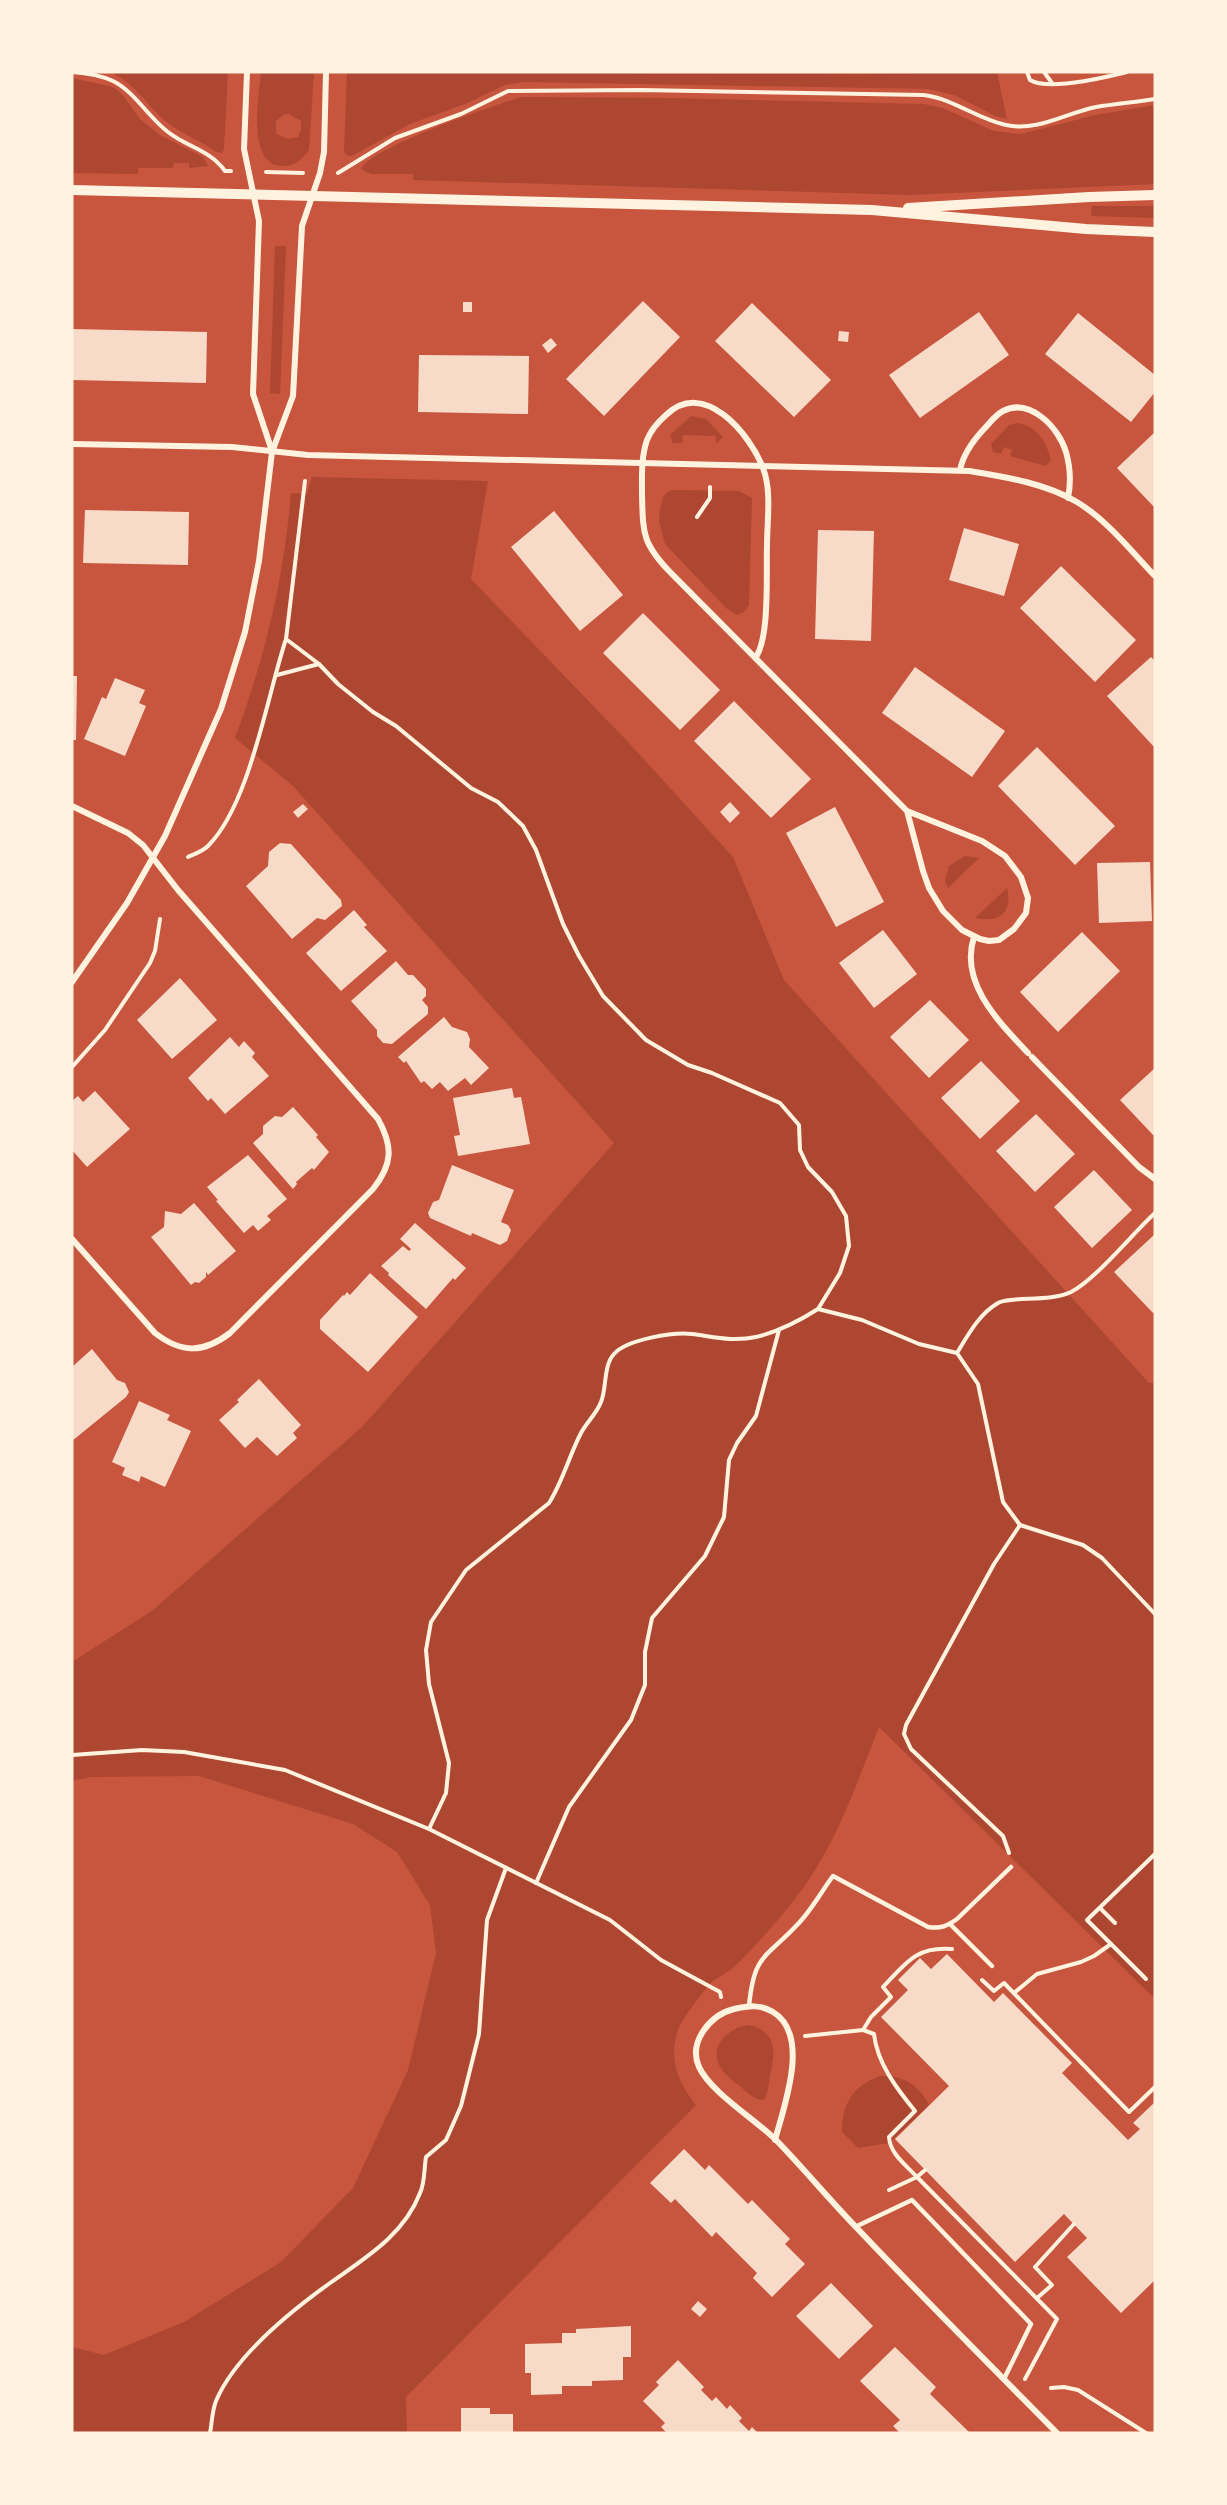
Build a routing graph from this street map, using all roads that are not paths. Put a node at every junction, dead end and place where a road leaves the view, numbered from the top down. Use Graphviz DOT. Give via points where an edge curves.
graph roads {
  1 [pos="247,72"];
  2 [pos="327,72"];
  3 [pos="72,190"];
  4 [pos="253,195"];
  5 [pos="1155,195"];
  6 [pos="312,196"];
  7 [pos="872,210"];
  8 [pos="1155,232"];
  9 [pos="72,444"];
  10 [pos="272,452"];
  11 [pos="643,464"];
  12 [pos="763,467"];
  13 [pos="960,470"];
  14 [pos="1068,498"];
  15 [pos="1155,576"];
  16 [pos="756,657"];
  17 [pos="72,807"];
  18 [pos="907,811"];
  19 [pos="153,859"];
  20 [pos="974,937"];
  21 [pos="72,982"];
  22 [pos="1155,1179"];
  23 [pos="72,1239"];
  24 [pos="1011,1867"];
  25 [pos="950,1924"];
  26 [pos="992,1966"];
  27 [pos="749,2006"];
  28 [pos="775,2140"];
  29 [pos="855,2226"];
  30 [pos="1004,2379"];
  31 [pos="1057,2433"];
  1 -- 4 [label="street" via="244,149"];
  2 -- 6 [label="street" via="324,152"];
  3 -- 4 [label="street"];
  4 -- 6 [label="street"];
  4 -- 10 [label="street" via="259,221 253,394"];
  5 -- 7 [label="street"];
  6 -- 7 [label="street"];
  6 -- 10 [label="street" via="302,226 293,396"];
  7 -- 8 [label="street"];
  9 -- 10 [label="street" via="232,447"];
  10 -- 11 [label="street"];
  10 -- 19 [label="street" via="259,561 245,632 221,709"];
  11 -- 12 [label="street"];
  11 -- 12 [label="street" via="647,441 654,429 678,405 695,403 711,405 728,418"];
  11 -- 16 [label="street" via="647,543 655,556"];
  12 -- 13 [label="street"];
  12 -- 16 [label="street" via="768,504 765,617"];
  13 -- 14 [label="street" via="1013,479"];
  13 -- 14 [label="street" via="970,447 995,417 1004,410 1023,409 1044,418 1062,441 1069,470"];
  14 -- 15 [label="street" via="1093,513"];
  16 -- 18 [label="street"];
  17 -- 19 [label="street" via="128,833"];
  18 -- 20 [label="street" via="923,871 936,901 962,930"];
  18 -- 20 [label="street" via="991,846 1022,877 1028,898 1022,920 999,940"];
  19 -- 21 [label="street"];
  19 -- 23 [label="street" via="378,1119 386,1132 388,1160 384,1175 373,1189 231,1333 216,1344 201,1348 168,1343 155,1334"];
  20 -- 22 [label="street" via="969,957 978,988 1004,1028"];
  24 -- 25 [label="lane"];
  25 -- 26 [label="lane"];
  25 -- 27 [label="lane" via="938,1929 928,1927 833,1876 798,1925 761,1959 751,1986"];
  27 -- 28 [label="street" via="762,2007 781,2018 792,2045 791,2079"];
  27 -- 28 [label="street" via="726,2011 707,2024 698,2043 698,2064 708,2080"];
  28 -- 29 [label="street"];
  29 -- 30 [label="street"];
  29 -- 30 [label="lane" via="912,2200 1031,2324"];
  30 -- 31 [label="street"];
}
